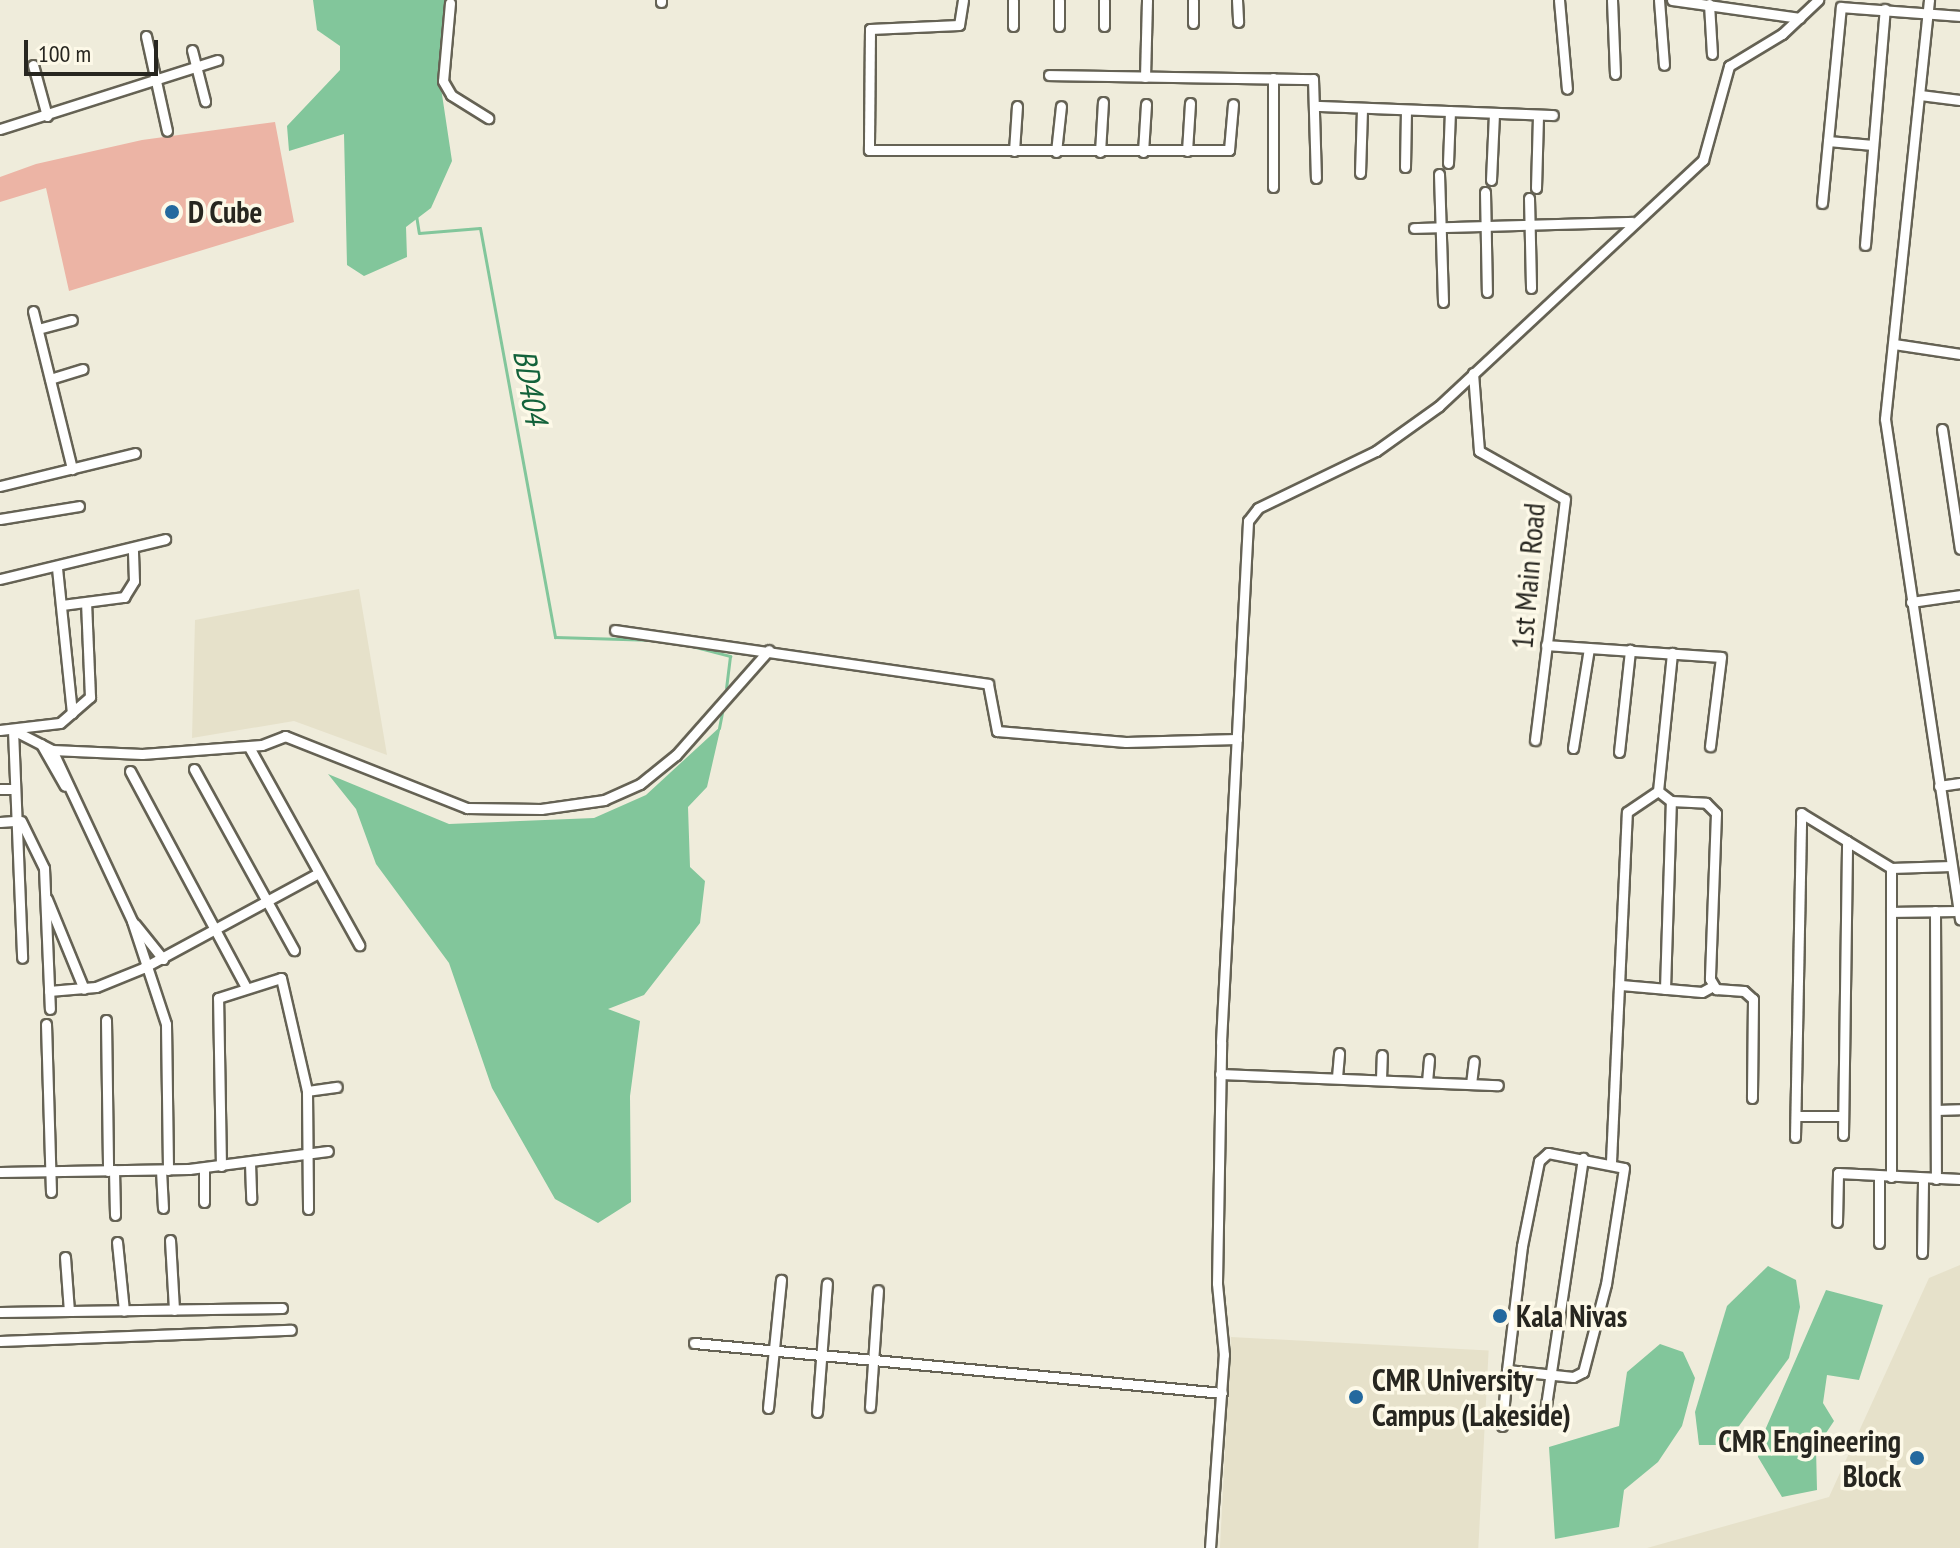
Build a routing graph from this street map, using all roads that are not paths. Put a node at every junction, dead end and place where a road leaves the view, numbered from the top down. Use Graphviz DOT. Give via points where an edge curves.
graph roads {
  1 [pos="963,0"];
  2 [pos="1013,0"];
  3 [pos="1059,0"];
  4 [pos="1104,0"];
  5 [pos="1147,0"];
  6 [pos="1193,0"];
  7 [pos="1237,0"];
  8 [pos="1559,0"];
  9 [pos="1612,0"];
  10 [pos="1659,0"];
  11 [pos="1672,0"];
  12 [pos="1818,0"];
  13 [pos="1929,0"];
  14 [pos="450,3"];
  15 [pos="1709,4"];
  16 [pos="1885,9"];
  17 [pos="1927,14"];
  18 [pos="1960,16"];
  19 [pos="1800,18"];
  20 [pos="1238,22"];
  21 [pos="1193,23"];
  22 [pos="1013,26"];
  23 [pos="1059,26"];
  24 [pos="1104,26"];
  25 [pos="146,36"];
  26 [pos="192,50"];
  27 [pos="1712,54"];
  28 [pos="217,60"];
  29 [pos="33,65"];
  30 [pos="1664,65"];
  31 [pos="198,66"];
  32 [pos="1615,74"];
  33 [pos="1049,75"];
  34 [pos="1145,77"];
  35 [pos="1273,78"];
  36 [pos="155,79"];
  37 [pos="1567,89"];
  38 [pos="1920,95"];
  39 [pos="1960,100"];
  40 [pos="205,101"];
  41 [pos="1103,102"];
  42 [pos="1190,103"];
  43 [pos="1146,104"];
  44 [pos="1233,104"];
  45 [pos="1017,106"];
  46 [pos="1061,106"];
  47 [pos="1318,106"];
  48 [pos="1362,108"];
  49 [pos="1406,110"];
  50 [pos="1450,111"];
  51 [pos="1494,113"];
  52 [pos="1538,115"];
  53 [pos="1553,115"];
  54 [pos="47,116"];
  55 [pos="488,118"];
  56 [pos="0,129"];
  57 [pos="167,131"];
  58 [pos="1828,141"];
  59 [pos="1873,145"];
  60 [pos="1014,151"];
  61 [pos="1187,151"];
  62 [pos="1056,152"];
  63 [pos="1100,152"];
  64 [pos="1143,152"];
  65 [pos="1448,163"];
  66 [pos="1405,167"];
  67 [pos="1360,173"];
  68 [pos="1439,174"];
  69 [pos="1316,178"];
  70 [pos="1491,180"];
  71 [pos="1273,187"];
  72 [pos="1536,188"];
  73 [pos="1485,192"];
  74 [pos="1529,198"];
  75 [pos="1822,203"];
  76 [pos="1632,222"];
  77 [pos="1530,226"];
  78 [pos="1486,227"];
  79 [pos="1414,228"];
  80 [pos="1441,228"];
  81 [pos="1865,245"];
  82 [pos="1531,288"];
  83 [pos="1487,292"];
  84 [pos="1443,302"];
  85 [pos="33,311"];
  86 [pos="72,320"];
  87 [pos="38,329"];
  88 [pos="1894,344"];
  89 [pos="1960,354"];
  90 [pos="83,369"];
  91 [pos="1473,373"];
  92 [pos="50,379"];
  93 [pos="1942,429"];
  94 [pos="135,453"];
  95 [pos="72,469"];
  96 [pos="0,486"];
  97 [pos="79,506"];
  98 [pos="0,519"];
  99 [pos="165,539"];
  100 [pos="1960,549"];
  101 [pos="133,550"];
  102 [pos="57,568"];
  103 [pos="0,579"];
  104 [pos="1960,595"];
  105 [pos="1911,602"];
  106 [pos="86,603"];
  107 [pos="62,605"];
  108 [pos="615,630"];
  109 [pos="1546,645"];
  110 [pos="1589,648"];
  111 [pos="769,650"];
  112 [pos="1630,650"];
  113 [pos="1672,653"];
  114 [pos="72,713"];
  115 [pos="0,730"];
  116 [pos="13,730"];
  117 [pos="1237,739"];
  118 [pos="1535,740"];
  119 [pos="41,744"];
  120 [pos="1710,746"];
  121 [pos="249,747"];
  122 [pos="1573,748"];
  123 [pos="52,750"];
  124 [pos="1619,752"];
  125 [pos="194,769"];
  126 [pos="130,771"];
  127 [pos="1960,783"];
  128 [pos="65,786"];
  129 [pos="1939,786"];
  130 [pos="0,789"];
  131 [pos="14,789"];
  132 [pos="1658,791"];
  133 [pos="1671,801"];
  134 [pos="18,821"];
  135 [pos="0,822"];
  136 [pos="1847,841"];
  137 [pos="1951,866"];
  138 [pos="1891,868"];
  139 [pos="317,874"];
  140 [pos="45,895"];
  141 [pos="266,904"];
  142 [pos="1935,911"];
  143 [pos="1891,912"];
  144 [pos="1957,915"];
  145 [pos="132,921"];
  146 [pos="217,931"];
  147 [pos="359,945"];
  148 [pos="294,950"];
  149 [pos="22,958"];
  150 [pos="163,959"];
  151 [pos="143,968"];
  152 [pos="1621,985"];
  153 [pos="1713,986"];
  154 [pos="246,987"];
  155 [pos="84,989"];
  156 [pos="1665,989"];
  157 [pos="49,991"];
  158 [pos="50,1009"];
  159 [pos="106,1020"];
  160 [pos="46,1024"];
  161 [pos="1339,1053"];
  162 [pos="1382,1055"];
  163 [pos="1429,1059"];
  164 [pos="1474,1061"];
  165 [pos="1220,1074"];
  166 [pos="1337,1077"];
  167 [pos="1381,1079"];
  168 [pos="1427,1082"];
  169 [pos="1471,1084"];
  170 [pos="1498,1085"];
  171 [pos="337,1087"];
  172 [pos="307,1091"];
  173 [pos="1752,1098"];
  174 [pos="1960,1109"];
  175 [pos="1936,1110"];
  176 [pos="1796,1116"];
  177 [pos="1843,1116"];
  178 [pos="1843,1135"];
  179 [pos="1795,1137"];
  180 [pos="328,1151"];
  181 [pos="307,1153"];
  182 [pos="1583,1158"];
  183 [pos="1611,1162"];
  184 [pos="250,1163"];
  185 [pos="221,1166"];
  186 [pos="204,1168"];
  187 [pos="111,1170"];
  188 [pos="165,1170"];
  189 [pos="50,1171"];
  190 [pos="0,1172"];
  191 [pos="1879,1176"];
  192 [pos="1891,1177"];
  193 [pos="1923,1178"];
  194 [pos="1936,1179"];
  195 [pos="1960,1179"];
  196 [pos="51,1192"];
  197 [pos="251,1199"];
  198 [pos="204,1202"];
  199 [pos="163,1208"];
  200 [pos="308,1209"];
  201 [pos="115,1215"];
  202 [pos="1837,1222"];
  203 [pos="170,1240"];
  204 [pos="117,1242"];
  205 [pos="1879,1243"];
  206 [pos="1922,1253"];
  207 [pos="65,1257"];
  208 [pos="781,1280"];
  209 [pos="827,1283"];
  210 [pos="878,1290"];
  211 [pos="282,1308"];
  212 [pos="174,1310"];
  213 [pos="69,1311"];
  214 [pos="124,1311"];
  215 [pos="0,1312"];
  216 [pos="291,1330"];
  217 [pos="0,1341"];
  218 [pos="694,1343"];
  219 [pos="774,1351"];
  220 [pos="821,1355"];
  221 [pos="873,1360"];
  222 [pos="1507,1370"];
  223 [pos="1548,1375"];
  224 [pos="1222,1393"];
  225 [pos="870,1407"];
  226 [pos="768,1408"];
  227 [pos="817,1412"];
  228 [pos="1545,1412"];
  229 [pos="1502,1426"];
  230 [pos="1210,1548"];
  1 -- 60 [label="street" via="959,25 870,29 867,147"];
  2 -- 22 [label="street"];
  3 -- 23 [label="street"];
  4 -- 24 [label="street"];
  5 -- 34 [label="street"];
  6 -- 21 [label="street"];
  7 -- 20 [label="street"];
  8 -- 37 [label="street"];
  9 -- 32 [label="street"];
  10 -- 30 [label="street"];
  11 -- 15 [label="street"];
  12 -- 19 [label="street"];
  13 -- 17 [label="street"];
  14 -- 55 [label="street" via="443,81 451,95"];
  15 -- 19 [label="street"];
  15 -- 27 [label="street"];
  16 -- 17 [label="street"];
  16 -- 58 [label="street" via="1839,11"];
  16 -- 59 [label="street"];
  17 -- 18 [label="street"];
  17 -- 38 [label="street"];
  19 -- 76 [label="street" via="1729,66 1703,160"];
  25 -- 36 [label="street"];
  26 -- 31 [label="street"];
  28 -- 31 [label="street"];
  29 -- 54 [label="street"];
  31 -- 36 [label="street"];
  31 -- 40 [label="street"];
  33 -- 34 [label="street"];
  34 -- 35 [label="street"];
  35 -- 47 [label="street" via="1313,79"];
  35 -- 71 [label="street"];
  36 -- 54 [label="street"];
  36 -- 57 [label="street"];
  38 -- 39 [label="street"];
  38 -- 88 [label="street"];
  41 -- 63 [label="street"];
  42 -- 61 [label="street"];
  43 -- 64 [label="street"];
  44 -- 61 [label="street" via="1229,150"];
  45 -- 60 [label="street"];
  46 -- 62 [label="street"];
  47 -- 48 [label="street"];
  47 -- 69 [label="street"];
  48 -- 49 [label="street"];
  48 -- 67 [label="street"];
  49 -- 50 [label="street"];
  49 -- 66 [label="street"];
  50 -- 51 [label="street"];
  50 -- 65 [label="street"];
  51 -- 52 [label="street"];
  51 -- 70 [label="street"];
  52 -- 53 [label="street"];
  52 -- 72 [label="street"];
  54 -- 56 [label="street"];
  58 -- 59 [label="street"];
  58 -- 75 [label="street"];
  59 -- 81 [label="street"];
  60 -- 62 [label="street"];
  61 -- 64 [label="street"];
  62 -- 63 [label="street"];
  63 -- 64 [label="street"];
  68 -- 80 [label="street"];
  73 -- 78 [label="street"];
  74 -- 77 [label="street"];
  76 -- 77 [label="street"];
  76 -- 91 [label="street"];
  77 -- 78 [label="street"];
  77 -- 82 [label="street"];
  78 -- 80 [label="street"];
  78 -- 83 [label="street"];
  79 -- 80 [label="street"];
  80 -- 84 [label="street"];
  85 -- 87 [label="street"];
  86 -- 87 [label="street"];
  87 -- 92 [label="street"];
  88 -- 89 [label="street"];
  88 -- 105 [label="street" via="1885,419"];
  90 -- 92 [label="street"];
  91 -- 109 [label="street, 1st Main Road" via="1479,451 1565,499"];
  91 -- 117 [label="street" via="1376,451 1251,515 1241,573"];
  92 -- 95 [label="street"];
  93 -- 100 [label="street"];
  94 -- 95 [label="street"];
  95 -- 96 [label="street"];
  97 -- 98 [label="street"];
  99 -- 101 [label="street"];
  101 -- 102 [label="street"];
  101 -- 106 [label="street" via="134,581 124,597"];
  102 -- 103 [label="street"];
  102 -- 107 [label="street"];
  104 -- 105 [label="street"];
  105 -- 129 [label="street"];
  106 -- 107 [label="street"];
  106 -- 114 [label="street" via="90,697"];
  107 -- 114 [label="street"];
  108 -- 111 [label="street"];
  109 -- 110 [label="street"];
  109 -- 118 [label="street, 1st Main Road"];
  110 -- 112 [label="street"];
  110 -- 122 [label="street"];
  111 -- 117 [label="street" via="988,684 997,731 1126,742"];
  111 -- 121 [label="street" via="676,755 604,800 467,808 301,739 285,736"];
  112 -- 113 [label="street"];
  112 -- 124 [label="street"];
  113 -- 120 [label="street" via="1721,657"];
  113 -- 132 [label="street"];
  114 -- 116 [label="street" via="60,723"];
  115 -- 116 [label="street"];
  116 -- 119 [label="street"];
  116 -- 131 [label="street"];
  117 -- 165 [label="street"];
  119 -- 123 [label="street"];
  119 -- 128 [label="street"];
  121 -- 123 [label="street" via="155,754"];
  121 -- 139 [label="street"];
  123 -- 128 [label="street"];
  125 -- 141 [label="street"];
  126 -- 146 [label="street"];
  127 -- 129 [label="street"];
  128 -- 145 [label="street"];
  129 -- 137 [label="street"];
  130 -- 131 [label="street"];
  131 -- 134 [label="street"];
  132 -- 133 [label="street"];
  132 -- 152 [label="street" via="1627,812"];
  133 -- 153 [label="street" via="1706,803 1716,813"];
  133 -- 156 [label="street"];
  134 -- 135 [label="street"];
  134 -- 140 [label="street" via="42,858"];
  134 -- 149 [label="street"];
  136 -- 138 [label="street"];
  136 -- 176 [label="street" via="1801,813"];
  136 -- 177 [label="street"];
  137 -- 138 [label="street"];
  137 -- 144 [label="street"];
  138 -- 143 [label="street"];
  139 -- 141 [label="street"];
  139 -- 147 [label="street"];
  140 -- 155 [label="street"];
  140 -- 157 [label="street"];
  141 -- 146 [label="street"];
  141 -- 148 [label="street"];
  142 -- 143 [label="street"];
  142 -- 144 [label="street"];
  142 -- 175 [label="street"];
  143 -- 192 [label="street"];
  145 -- 150 [label="street"];
  145 -- 151 [label="street"];
  146 -- 150 [label="street"];
  146 -- 154 [label="street"];
  150 -- 151 [label="street"];
  151 -- 155 [label="street"];
  151 -- 188 [label="street" via="166,1024"];
  152 -- 156 [label="street"];
  152 -- 183 [label="street"];
  153 -- 156 [label="street"];
  153 -- 173 [label="street" via="1752,995"];
  154 -- 172 [label="street" via="281,978"];
  154 -- 185 [label="street" via="218,998"];
  155 -- 157 [label="street"];
  157 -- 158 [label="street"];
  159 -- 187 [label="street"];
  160 -- 189 [label="street"];
  161 -- 166 [label="street"];
  162 -- 167 [label="street"];
  163 -- 168 [label="street"];
  164 -- 169 [label="street"];
  165 -- 166 [label="street"];
  165 -- 224 [label="street"];
  166 -- 167 [label="street"];
  167 -- 168 [label="street"];
  168 -- 169 [label="street"];
  169 -- 170 [label="street"];
  171 -- 172 [label="street"];
  172 -- 181 [label="street"];
  174 -- 175 [label="street"];
  175 -- 194 [label="street"];
  176 -- 177 [label="street"];
  176 -- 179 [label="street"];
  177 -- 178 [label="street"];
  180 -- 181 [label="street"];
  181 -- 184 [label="street"];
  181 -- 200 [label="street"];
  182 -- 183 [label="street"];
  182 -- 222 [label="street" via="1540,1156"];
  182 -- 223 [label="street"];
  183 -- 223 [label="street" via="1624,1168 1583,1372"];
  184 -- 185 [label="street"];
  184 -- 197 [label="street"];
  185 -- 186 [label="street"];
  186 -- 188 [label="street"];
  186 -- 198 [label="street"];
  187 -- 188 [label="street"];
  187 -- 189 [label="street"];
  187 -- 201 [label="street"];
  188 -- 199 [label="street"];
  189 -- 190 [label="street"];
  189 -- 196 [label="street"];
  191 -- 192 [label="street"];
  191 -- 202 [label="street" via="1838,1173"];
  191 -- 205 [label="street"];
  192 -- 193 [label="street"];
  193 -- 194 [label="street"];
  193 -- 206 [label="street"];
  194 -- 195 [label="street"];
  203 -- 212 [label="street"];
  204 -- 214 [label="street"];
  207 -- 213 [label="street"];
  208 -- 219 [label="street"];
  209 -- 220 [label="street"];
  210 -- 221 [label="street"];
  211 -- 212 [label="street"];
  212 -- 214 [label="street"];
  213 -- 214 [label="street"];
  213 -- 215 [label="street"];
  216 -- 217 [label="street"];
  218 -- 219 [label="street"];
  219 -- 220 [label="street"];
  219 -- 226 [label="street"];
  220 -- 221 [label="street"];
  220 -- 227 [label="street"];
  221 -- 224 [label="street"];
  221 -- 225 [label="street"];
  222 -- 223 [label="street"];
  222 -- 229 [label="street"];
  223 -- 228 [label="street"];
  224 -- 230 [label="street"];
}
